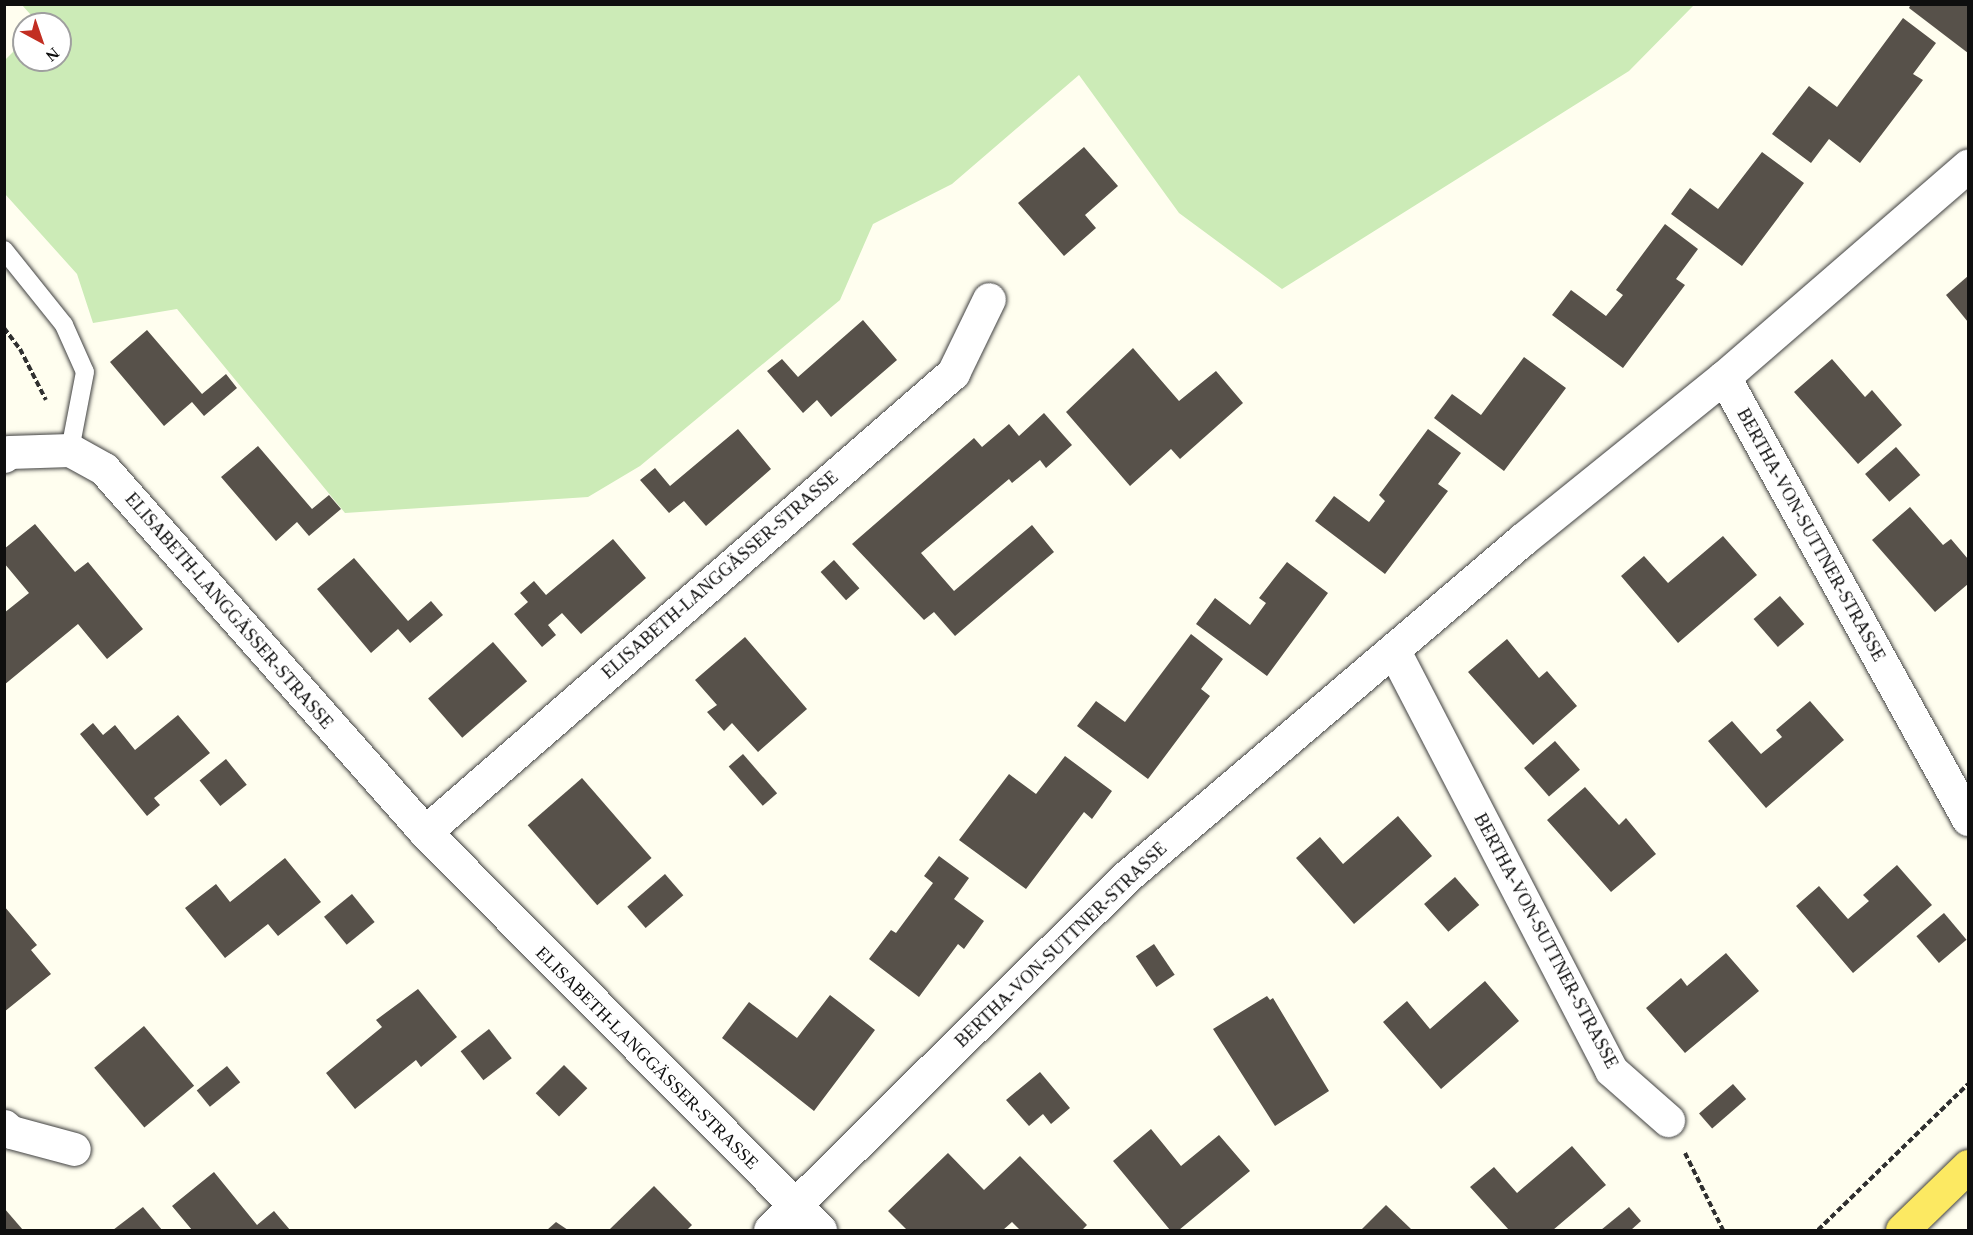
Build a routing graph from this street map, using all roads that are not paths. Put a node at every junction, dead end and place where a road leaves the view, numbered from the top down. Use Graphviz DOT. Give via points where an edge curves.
graph roads {
  1 [pos="1968,166"];
  2 [pos="4,250"];
  3 [pos="989,299"];
  4 [pos="1724,376"];
  5 [pos="62,449"];
  6 [pos="4,456"];
  7 [pos="1394,651"];
  8 [pos="1968,819"];
  9 [pos="425,832"];
  10 [pos="1668,1120"];
  11 [pos="4,1126"];
  12 [pos="74,1149"];
  13 [pos="1968,1166"];
  14 [pos="796,1207"];
  15 [pos="770,1230"];
  16 [pos="820,1230"];
  17 [pos="1902,1230"];
  1 -- 4 [label="street, BERTHA-VON-SUTTNER-STRASSE"];
  2 -- 5 [label="lane" via="64,325 85,372"];
  3 -- 9 [label="street, ELISABETH-LANGGÄSSER-STRASSE" via="953,373"];
  4 -- 7 [label="street, BERTHA-VON-SUTTNER-STRASSE" via="1523,539"];
  4 -- 8 [label="street, BERTHA-VON-SUTTNER-STRASSE"];
  5 -- 6 [label="street" via="9,452"];
  5 -- 9 [label="street, ELISABETH-LANGGÄSSER-STRASSE" via="104,469"];
  7 -- 10 [label="street, BERTHA-VON-SUTTNER-STRASSE" via="1611,1070"];
  7 -- 14 [label="street, BERTHA-VON-SUTTNER-STRASSE" via="1126,877"];
  9 -- 14 [label="street, ELISABETH-LANGGÄSSER-STRASSE"];
  11 -- 12 [label="street" via="11,1132"];
  13 -- 17 [label="main road"];
  14 -- 15 [label="street, BERTHA-VON-SUTTNER-STRASSE"];
  14 -- 16 [label="street, ELISABETH-LANGGÄSSER-STRASSE"];
}
